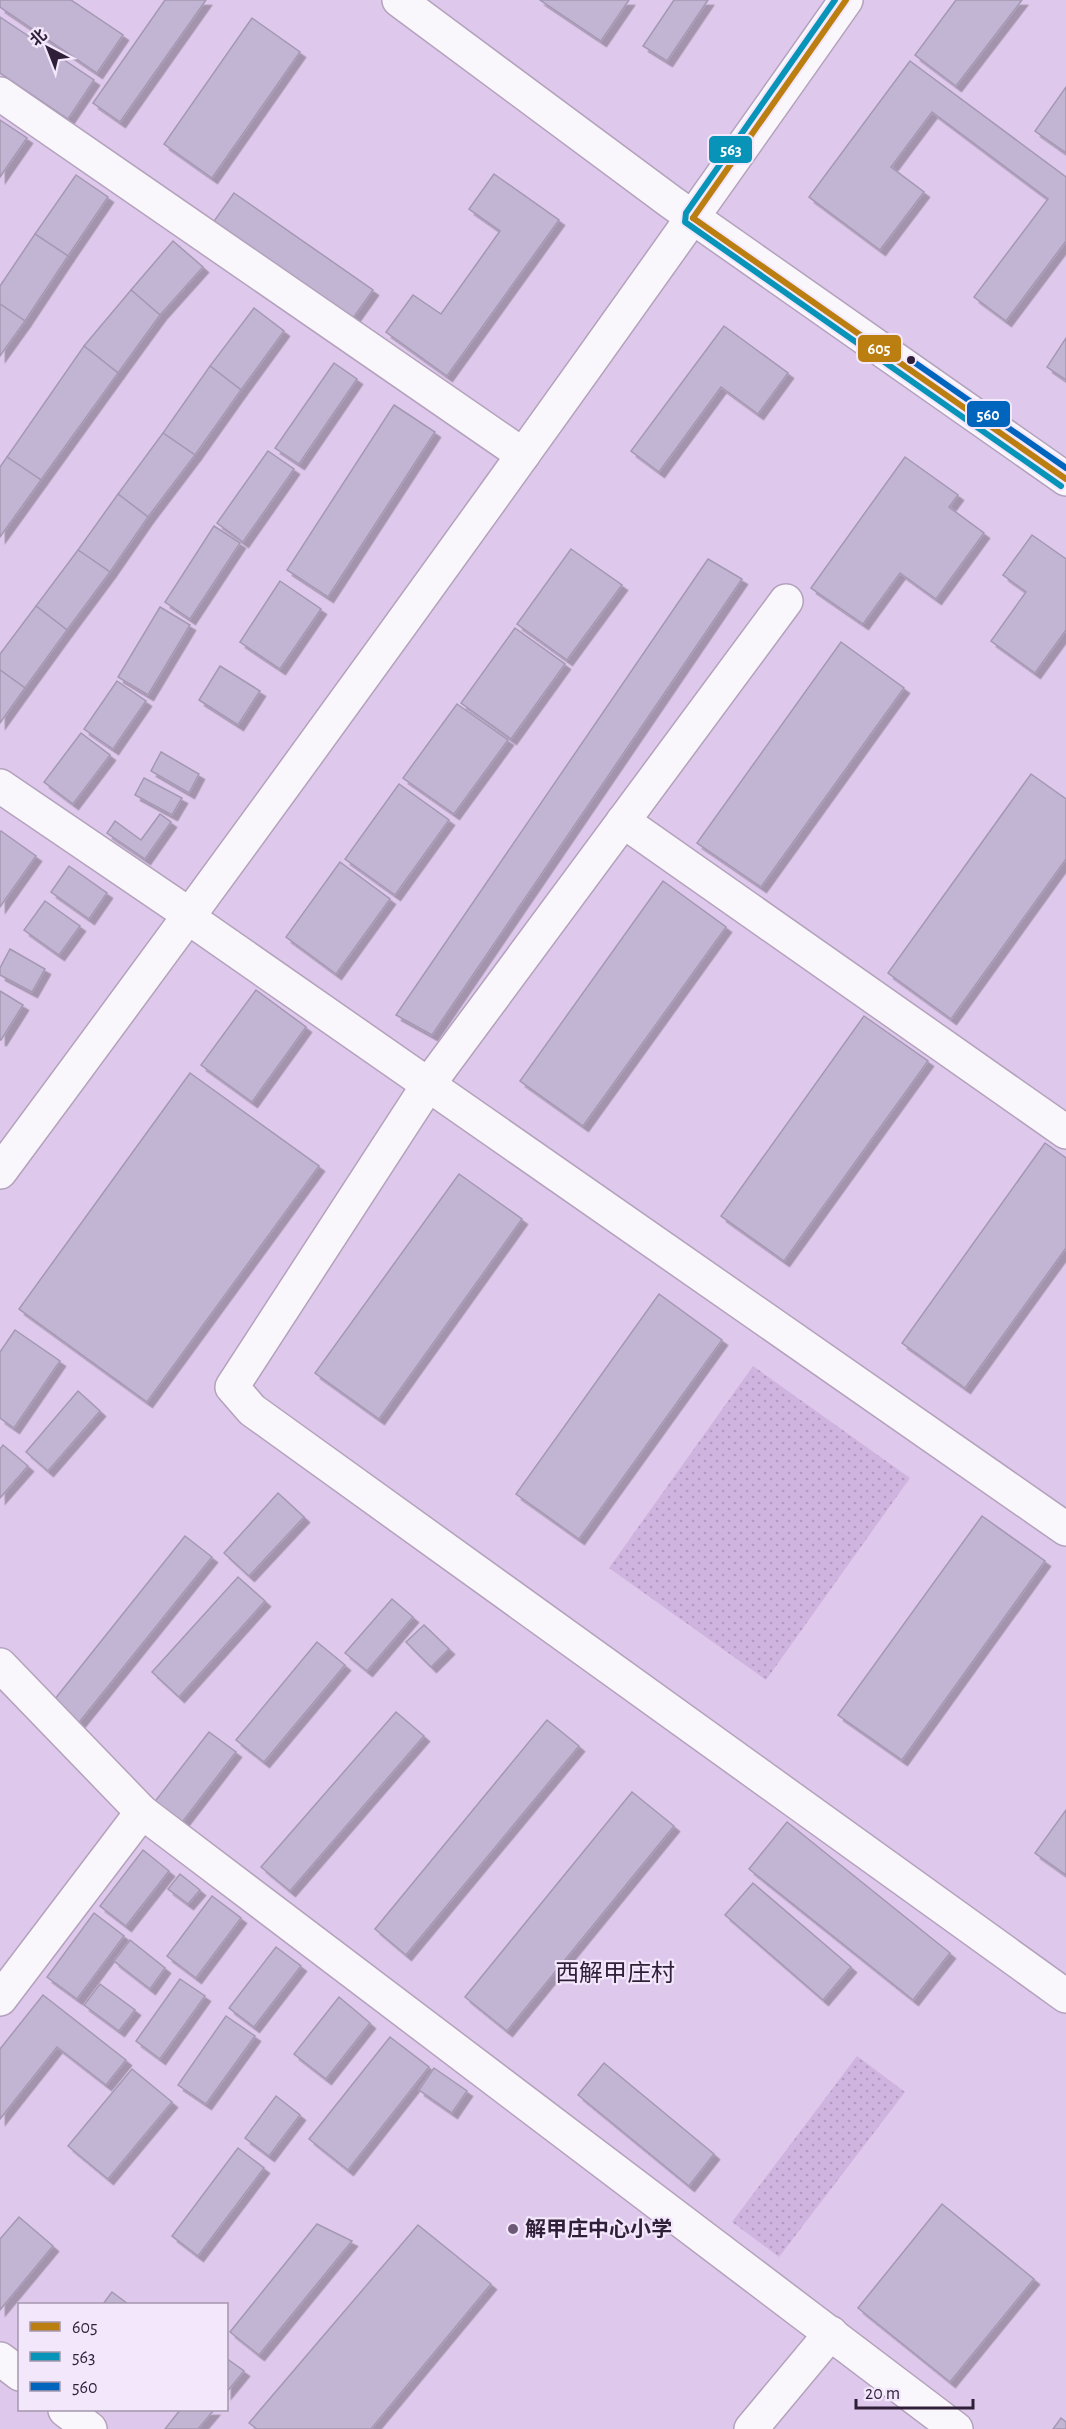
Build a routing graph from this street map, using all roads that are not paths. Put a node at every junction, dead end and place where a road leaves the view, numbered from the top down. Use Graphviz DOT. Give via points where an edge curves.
graph roads {
  1 [pos="399,0"];
  2 [pos="846,0"];
  3 [pos="0,94"];
  4 [pos="693,218"];
  5 [pos="523,455"];
  6 [pos="1066,479"];
  7 [pos="786,601"];
  8 [pos="0,786"];
  9 [pos="623,821"];
  10 [pos="189,918"];
  11 [pos="429,1085"];
  12 [pos="1066,1132"];
  13 [pos="0,1172"];
  14 [pos="1066,1529"];
  15 [pos="0,1665"];
  16 [pos="142,1812"];
  17 [pos="1066,1996"];
  18 [pos="0,1999"];
  19 [pos="831,2333"];
  20 [pos="0,2359"];
  21 [pos="18,2372"];
  22 [pos="68,2411"];
  23 [pos="90,2429"];
  24 [pos="751,2429"];
  25 [pos="956,2429"];
  1 -- 4 [label="street"];
  2 -- 4 [label="street"];
  3 -- 5 [label="street"];
  4 -- 5 [label="street"];
  4 -- 6 [label="street"];
  5 -- 10 [label="street"];
  7 -- 9 [label="street"];
  8 -- 10 [label="street"];
  9 -- 11 [label="street"];
  9 -- 12 [label="street"];
  10 -- 11 [label="street"];
  10 -- 13 [label="street"];
  11 -- 14 [label="street"];
  11 -- 17 [label="street" via="232,1387 252,1410"];
  15 -- 16 [label="street"];
  16 -- 18 [label="street"];
  16 -- 19 [label="street"];
  19 -- 24 [label="street"];
  19 -- 25 [label="street"];
  20 -- 21 [label="street"];
  22 -- 23 [label="street"];
}
